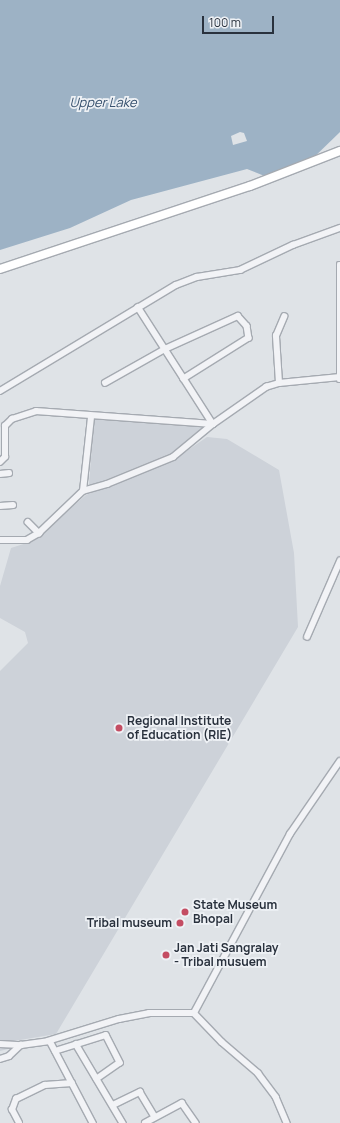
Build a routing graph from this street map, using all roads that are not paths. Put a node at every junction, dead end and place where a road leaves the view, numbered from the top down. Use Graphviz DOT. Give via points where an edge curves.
graph roads {
  1 [pos="340,151"];
  2 [pos="340,228"];
  3 [pos="340,265"];
  4 [pos="0,269"];
  5 [pos="138,307"];
  6 [pos="284,317"];
  7 [pos="165,349"];
  8 [pos="340,378"];
  9 [pos="184,379"];
  10 [pos="105,383"];
  11 [pos="279,383"];
  12 [pos="0,391"];
  13 [pos="90,417"];
  14 [pos="213,424"];
  15 [pos="0,462"];
  16 [pos="9,473"];
  17 [pos="0,474"];
  18 [pos="83,491"];
  19 [pos="13,505"];
  20 [pos="0,506"];
  21 [pos="28,522"];
  22 [pos="39,533"];
  23 [pos="0,540"];
  24 [pos="340,561"];
  25 [pos="307,637"];
  26 [pos="340,761"];
  27 [pos="194,1013"];
  28 [pos="50,1041"];
  29 [pos="0,1044"];
  30 [pos="76,1044"];
  31 [pos="21,1045"];
  32 [pos="55,1051"];
  33 [pos="0,1059"];
  34 [pos="97,1079"];
  35 [pos="72,1083"];
  36 [pos="113,1105"];
  37 [pos="155,1117"];
  38 [pos="91,1122"];
  39 [pos="19,1123"];
  40 [pos="123,1123"];
  41 [pos="145,1123"];
  42 [pos="196,1123"];
  43 [pos="287,1123"];
  1 -- 4 [label="street" via="250,186"];
  2 -- 5 [label="street" via="293,245 240,270 190,280"];
  3 -- 8 [label="street"];
  5 -- 7 [label="street"];
  5 -- 12 [label="street"];
  6 -- 11 [label="street" via="276,336"];
  7 -- 9 [label="street"];
  7 -- 9 [label="street" via="238,316 247,326 249,338"];
  7 -- 10 [label="street"];
  8 -- 11 [label="street"];
  9 -- 14 [label="street"];
  11 -- 14 [label="street" via="266,387"];
  13 -- 14 [label="street"];
  13 -- 15 [label="street" via="72,412 36,411 12,419 5,426 5,457"];
  13 -- 18 [label="street"];
  14 -- 18 [label="street" via="173,457"];
  16 -- 17 [label="street"];
  18 -- 22 [label="street"];
  19 -- 20 [label="street"];
  21 -- 22 [label="street"];
  22 -- 23 [label="street" via="27,540"];
  24 -- 25 [label="street"];
  26 -- 27 [label="street" via="290,834"];
  27 -- 28 [label="street" via="167,1011 119,1019"];
  27 -- 43 [label="street" via="222,1042 258,1073 276,1097"];
  28 -- 31 [label="street"];
  28 -- 32 [label="street"];
  29 -- 31 [label="street"];
  30 -- 32 [label="street"];
  30 -- 34 [label="street"];
  30 -- 34 [label="street" via="103,1035 108,1038 120,1063"];
  31 -- 33 [label="street" via="9,1056"];
  32 -- 35 [label="street"];
  34 -- 36 [label="street"];
  35 -- 38 [label="street"];
  35 -- 39 [label="street" via="45,1085 16,1099 12,1110"];
  36 -- 37 [label="street" via="140,1092"];
  36 -- 40 [label="street"];
  37 -- 41 [label="street"];
  37 -- 42 [label="street" via="182,1103"];
}
